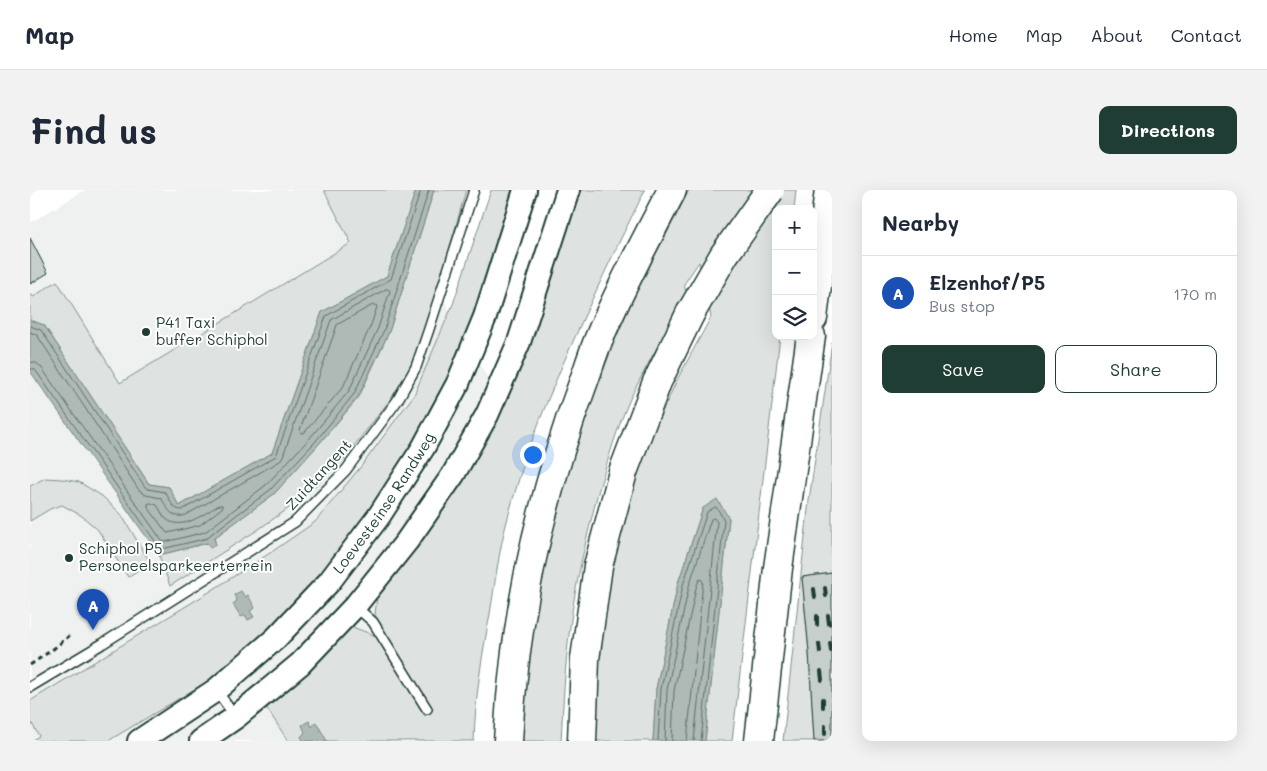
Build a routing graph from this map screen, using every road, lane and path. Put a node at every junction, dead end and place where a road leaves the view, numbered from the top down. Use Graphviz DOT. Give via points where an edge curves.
graph roads {
  1 [pos="474,190"];
  2 [pos="526,190"];
  3 [pos="568,190"];
  4 [pos="672,190"];
  5 [pos="770,190"];
  6 [pos="829,190"];
  7 [pos="816,295"];
  8 [pos="810,340"];
  9 [pos="355,606"];
  10 [pos="69,636"];
  11 [pos="30,665"];
  12 [pos="30,687"];
  13 [pos="216,690"];
  14 [pos="427,709"];
  15 [pos="236,717"];
  16 [pos="139,741"];
  17 [pos="201,741"];
  18 [pos="508,741"];
  19 [pos="582,741"];
  20 [pos="758,741"];
  1 -- 12 [label="lane, Zuidtangent" via="416,367 398,401 346,470 296,522"];
  2 -- 13 [label="street, Loevesteinse Randweg" via="485,317 458,383 423,448 379,516 329,582 276,638"];
  3 -- 9 [label="street" via="519,342 487,415 453,475 407,541"];
  4 -- 18 [label="highway" via="600,337 564,438 545,506 518,634"];
  5 -- 19 [label="highway, bridge" via="724,255 690,314 657,382 623,472 598,566 585,658"];
  6 -- 7 [label="highway"];
  8 -- 20 [label="highway" via="778,568"];
  9 -- 14 [label="lane" via="373,622"];
  9 -- 15 [label="street" via="300,664"];
  10 -- 11 [label="path"];
  13 -- 15 [label="lane"];
  13 -- 16 [label="street, Loevesteinse Randweg"];
  15 -- 17 [label="street"];
}
